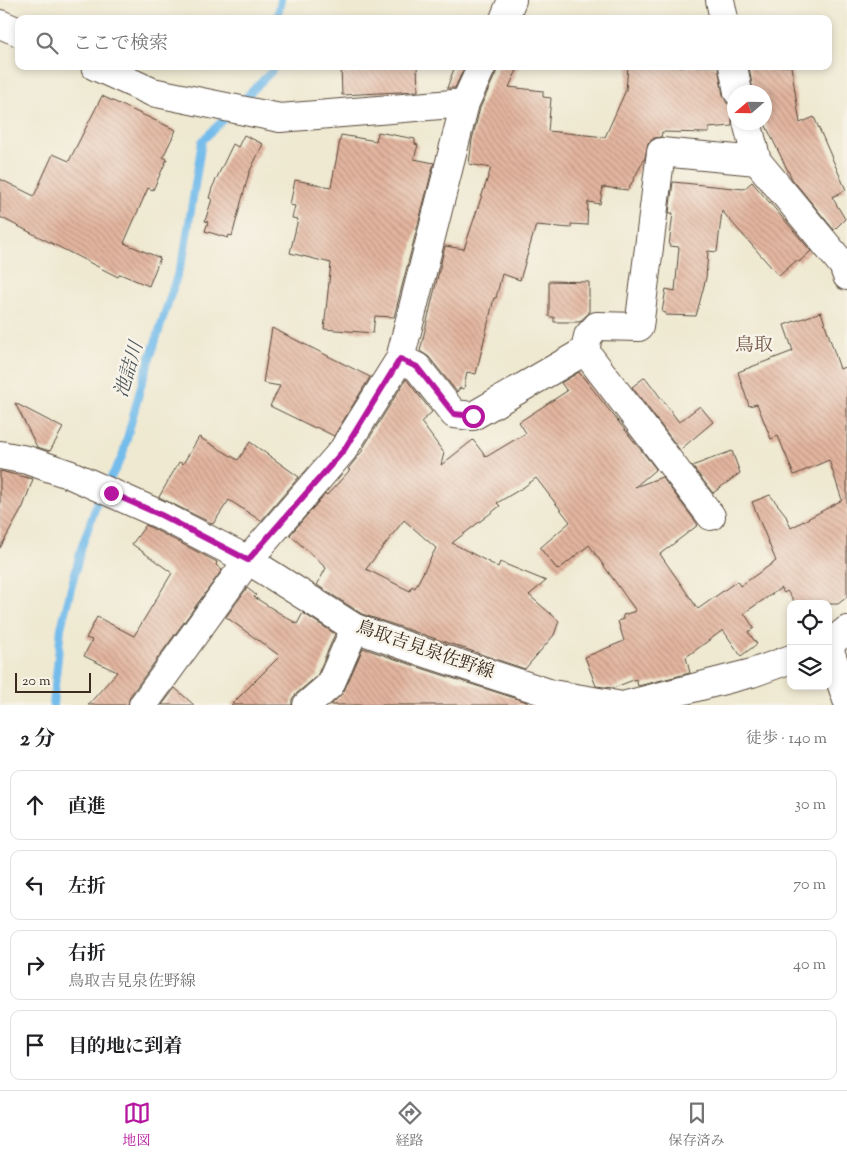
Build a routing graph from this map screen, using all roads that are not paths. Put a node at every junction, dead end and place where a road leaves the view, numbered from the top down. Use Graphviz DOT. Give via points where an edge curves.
graph roads {
  1 [pos="512,0"];
  2 [pos="720,0"];
  3 [pos="506,15"];
  4 [pos="723,15"];
  5 [pos="0,24"];
  6 [pos="15,30"];
  7 [pos="104,70"];
  8 [pos="480,70"];
  9 [pos="734,70"];
  10 [pos="737,85"];
  11 [pos="465,102"];
  12 [pos="749,130"];
  13 [pos="758,161"];
  14 [pos="847,276"];
  15 [pos="585,351"];
  16 [pos="400,359"];
  17 [pos="0,455"];
  18 [pos="711,516"];
  19 [pos="248,560"];
  20 [pos="355,628"];
  21 [pos="847,630"];
  22 [pos="832,642"];
  23 [pos="832,657"];
  24 [pos="787,660"];
  25 [pos="847,700"];
  26 [pos="143,705"];
  27 [pos="307,705"];
  28 [pos="617,705"];
  29 [pos="626,705"];
  1 -- 3 [label="street"];
  2 -- 4 [label="street"];
  5 -- 6 [label="street"];
  7 -- 11 [label="street" via="152,92 280,118"];
  8 -- 11 [label="street"];
  9 -- 10 [label="street"];
  11 -- 16 [label="street"];
  12 -- 13 [label="street"];
  13 -- 14 [label="street" via="843,265"];
  13 -- 15 [label="street" via="661,152 639,327 597,326 588,336"];
  15 -- 16 [label="street" via="473,416 454,414 417,367"];
  15 -- 18 [label="street"];
  16 -- 19 [label="street" via="344,450"];
  17 -- 19 [label="street, 鳥取吉見泉佐野線" via="27,460 71,475 161,515"];
  19 -- 20 [label="street, 鳥取吉見泉佐野線"];
  19 -- 26 [label="street"];
  20 -- 27 [label="street" via="330,685"];
  20 -- 28 [label="street, 鳥取吉見泉佐野線" via="552,694"];
  21 -- 22 [label="street"];
  23 -- 25 [label="street"];
  24 -- 29 [label="street" via="752,673"];
}
